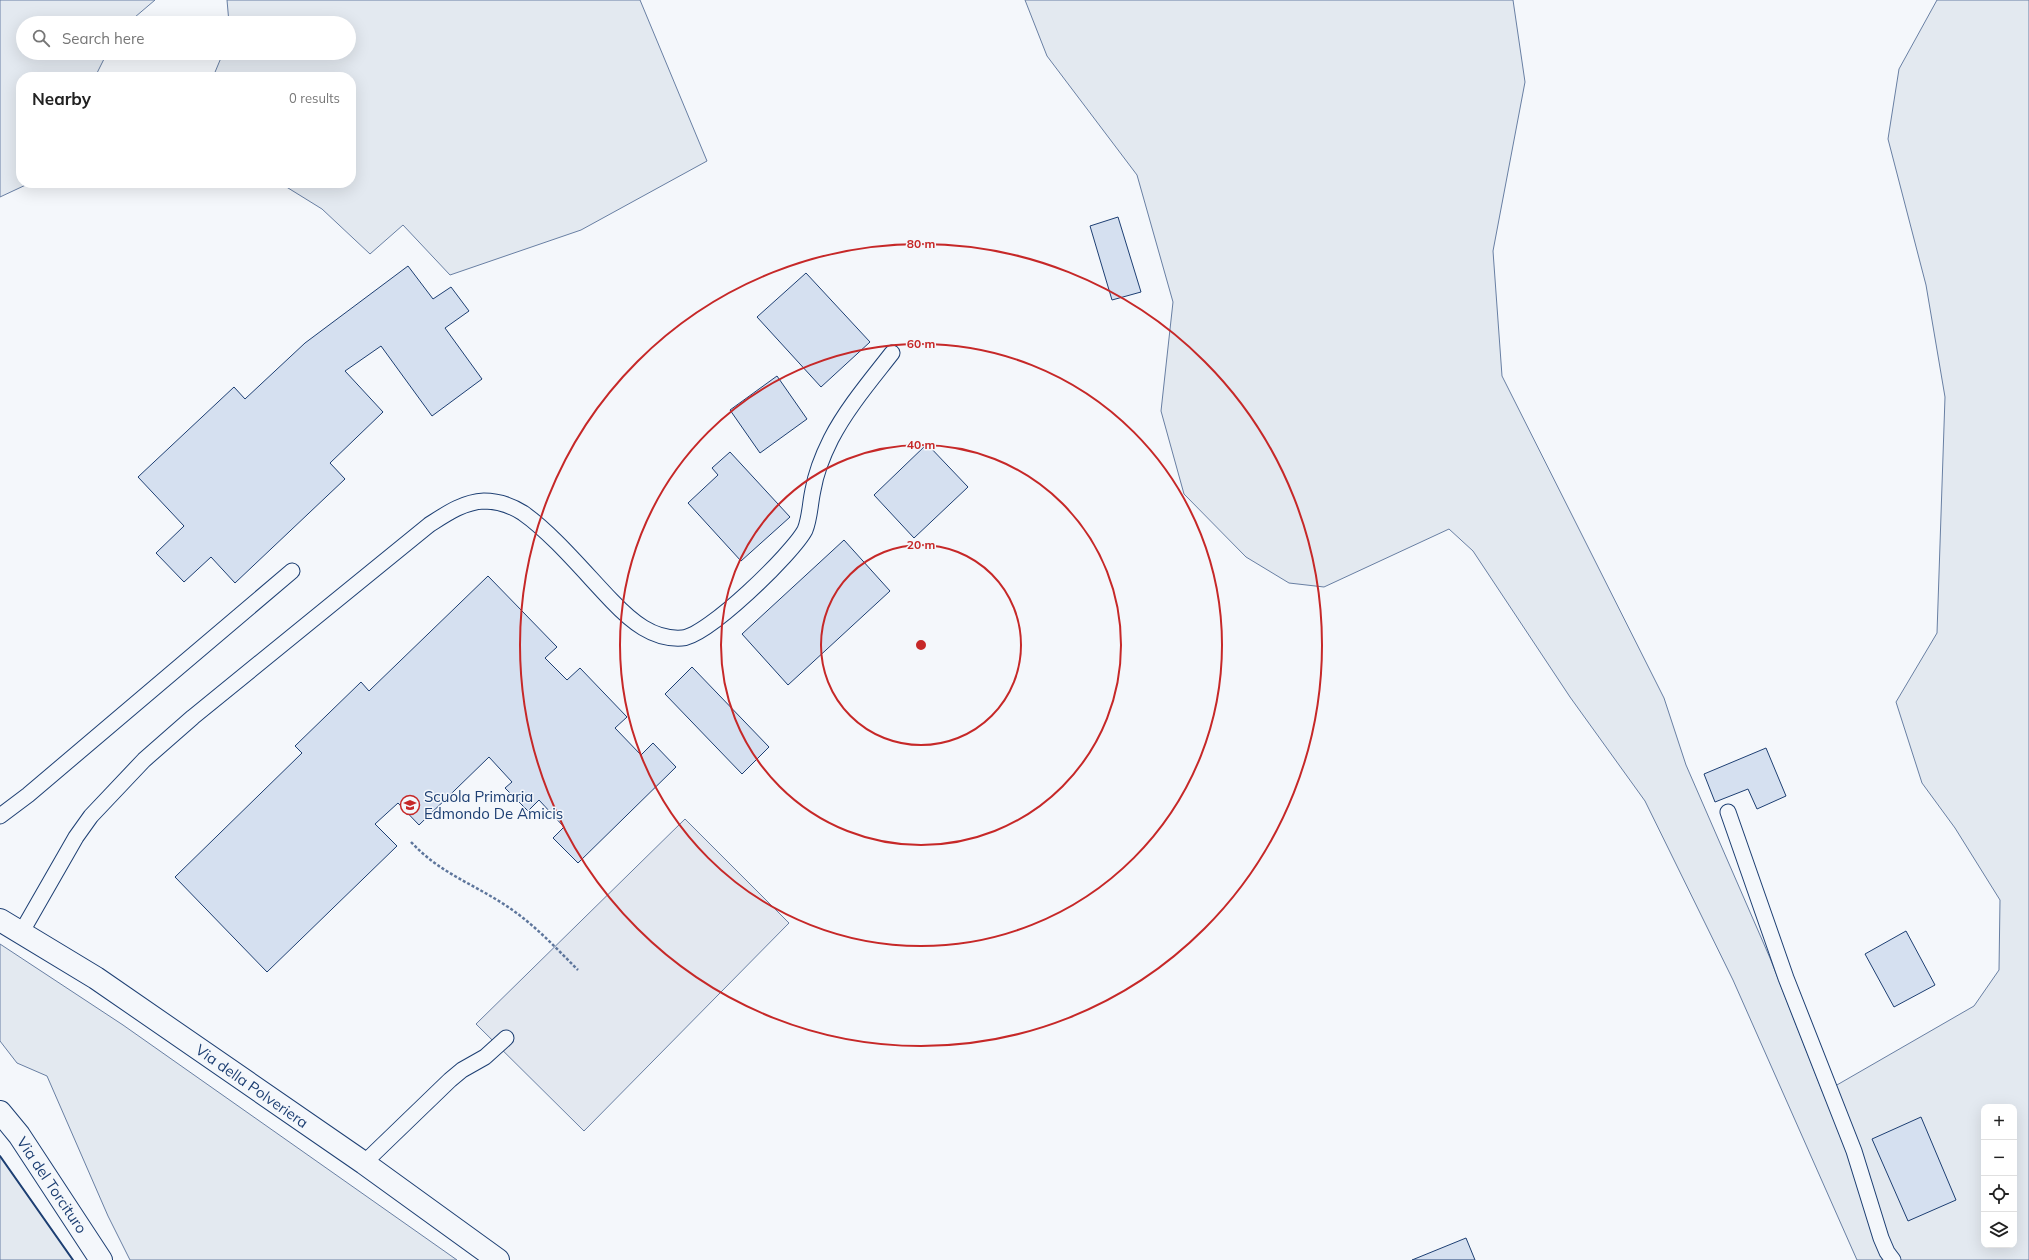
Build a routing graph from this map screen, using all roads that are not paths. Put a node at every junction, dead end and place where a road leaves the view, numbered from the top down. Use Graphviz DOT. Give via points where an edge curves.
graph roads {
  1 [pos="892,352"];
  2 [pos="292,571"];
  3 [pos="1728,812"];
  4 [pos="0,816"];
  5 [pos="0,920"];
  6 [pos="21,932"];
  7 [pos="506,1038"];
  8 [pos="0,1112"];
  9 [pos="364,1164"];
  10 [pos="101,1260"];
  11 [pos="498,1260"];
  12 [pos="1892,1260"];
  1 -- 6 [label="lane" via="848,411 832,438 819,465 806,528 798,542 784,559 707,627 683,638 666,638 646,630 628,618 523,513 510,506 484,501 468,503 429,526 144,760 91,816"];
  2 -- 4 [label="lane"];
  3 -- 12 [label="lane" via="1786,978 1854,1151 1881,1238"];
  5 -- 6 [label="main road, Via della Polveriera"];
  6 -- 9 [label="main road, Via della Polveriera" via="96,978"];
  7 -- 9 [label="lane" via="485,1057 450,1080"];
  8 -- 10 [label="main road, Via del Torcituro" via="19,1135"];
  9 -- 11 [label="main road, Via della Polveriera"];
}
